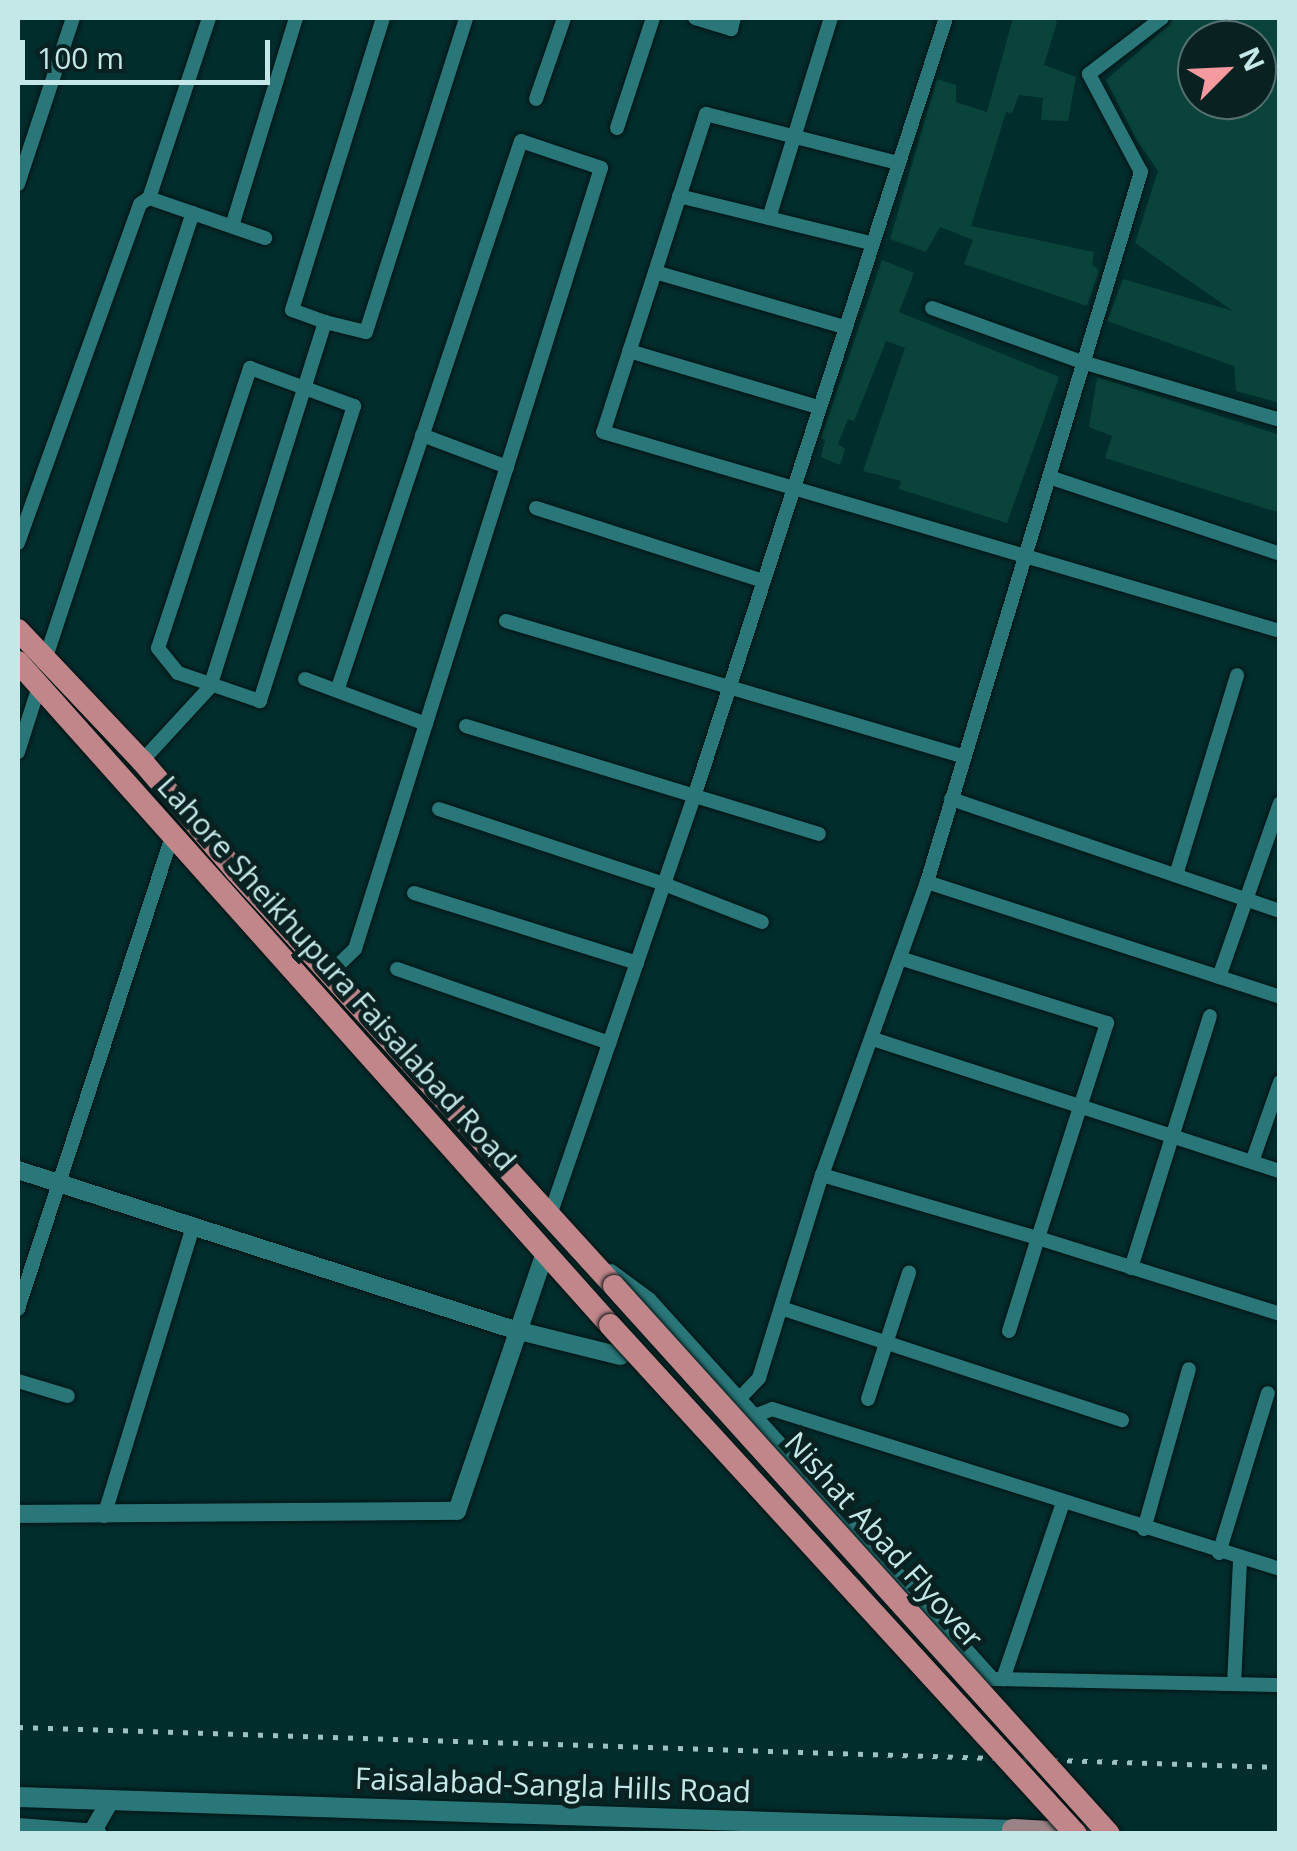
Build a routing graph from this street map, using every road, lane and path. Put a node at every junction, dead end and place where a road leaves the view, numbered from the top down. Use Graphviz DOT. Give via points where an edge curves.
graph roads {
  1 [pos="73,18"];
  2 [pos="209,18"];
  3 [pos="296,18"];
  4 [pos="383,18"];
  5 [pos="466,18"];
  6 [pos="564,18"];
  7 [pos="654,18"];
  8 [pos="695,18"];
  9 [pos="734,18"];
  10 [pos="831,18"];
  11 [pos="946,18"];
  12 [pos="1162,18"];
  13 [pos="536,98"];
  14 [pos="617,128"];
  15 [pos="794,136"];
  16 [pos="898,163"];
  17 [pos="18,184"];
  18 [pos="680,196"];
  19 [pos="148,198"];
  20 [pos="193,213"];
  21 [pos="770,218"];
  22 [pos="232,226"];
  23 [pos="265,238"];
  24 [pos="872,242"];
  25 [pos="655,272"];
  26 [pos="932,308"];
  27 [pos="324,322"];
  28 [pos="844,326"];
  29 [pos="629,352"];
  30 [pos="1082,362"];
  31 [pos="302,385"];
  32 [pos="818,407"];
  33 [pos="1280,420"];
  34 [pos="422,435"];
  35 [pos="507,467"];
  36 [pos="1049,477"];
  37 [pos="793,487"];
  38 [pos="536,508"];
  39 [pos="18,543"];
  40 [pos="1280,554"];
  41 [pos="1023,556"];
  42 [pos="764,581"];
  43 [pos="506,621"];
  44 [pos="18,630"];
  45 [pos="1280,631"];
  46 [pos="45,660"];
  47 [pos="18,662"];
  48 [pos="1237,676"];
  49 [pos="305,680"];
  50 [pos="39,686"];
  51 [pos="210,687"];
  52 [pos="730,687"];
  53 [pos="338,688"];
  54 [pos="426,724"];
  55 [pos="466,726"];
  56 [pos="18,752"];
  57 [pos="964,756"];
  58 [pos="142,761"];
  59 [pos="695,794"];
  60 [pos="951,799"];
  61 [pos="1280,802"];
  62 [pos="439,808"];
  63 [pos="173,833"];
  64 [pos="819,834"];
  65 [pos="1176,875"];
  66 [pos="926,882"];
  67 [pos="664,884"];
  68 [pos="414,892"];
  69 [pos="1246,899"];
  70 [pos="1280,910"];
  71 [pos="762,922"];
  72 [pos="900,958"];
  73 [pos="637,963"];
  74 [pos="397,970"];
  75 [pos="328,974"];
  76 [pos="1220,977"];
  77 [pos="1280,998"];
  78 [pos="1210,1016"];
  79 [pos="873,1039"];
  80 [pos="610,1043"];
  81 [pos="1280,1082"];
  82 [pos="1081,1104"];
  83 [pos="1173,1135"];
  84 [pos="1252,1162"];
  85 [pos="18,1170"];
  86 [pos="1280,1171"];
  87 [pos="822,1175"];
  88 [pos="56,1182"];
  89 [pos="549,1219"];
  90 [pos="193,1227"];
  91 [pos="1038,1238"];
  92 [pos="569,1242"];
  93 [pos="545,1252"];
  94 [pos="1131,1268"];
  95 [pos="909,1273"];
  96 [pos="614,1286"];
  97 [pos="780,1308"];
  98 [pos="18,1309"];
  99 [pos="1280,1314"];
  100 [pos="516,1330"];
  101 [pos="1010,1331"];
  102 [pos="886,1342"];
  103 [pos="621,1356"];
  104 [pos="1190,1370"];
  105 [pos="18,1381"];
  106 [pos="1268,1393"];
  107 [pos="68,1396"];
  108 [pos="868,1399"];
  109 [pos="737,1400"];
  110 [pos="754,1416"];
  111 [pos="1122,1420"];
  112 [pos="1063,1503"];
  113 [pos="18,1514"];
  114 [pos="104,1516"];
  115 [pos="1144,1529"];
  116 [pos="1219,1554"];
  117 [pos="1240,1560"];
  118 [pos="1280,1569"];
  119 [pos="1003,1679"];
  120 [pos="1234,1684"];
  121 [pos="1280,1685"];
  122 [pos="18,1797"];
  123 [pos="112,1800"];
  124 [pos="28,1830"];
  125 [pos="1013,1830"];
  126 [pos="93,1833"];
  127 [pos="1076,1834"];
  128 [pos="1087,1834"];
  129 [pos="1109,1834"];
  1 -- 17 [label="street"];
  2 -- 19 [label="street"];
  3 -- 22 [label="street"];
  4 -- 27 [label="street" via="292,310"];
  5 -- 27 [label="street" via="366,332"];
  6 -- 13 [label="street"];
  7 -- 14 [label="street"];
  8 -- 9 [label="street" via="731,29"];
  10 -- 15 [label="street"];
  11 -- 16 [label="street"];
  12 -- 30 [label="street" via="1088,74 1141,172"];
  15 -- 16 [label="street"];
  15 -- 18 [label="street" via="706,114"];
  15 -- 21 [label="street"];
  16 -- 24 [label="street"];
  18 -- 21 [label="street"];
  18 -- 25 [label="street"];
  19 -- 20 [label="street"];
  19 -- 39 [label="street" via="140,204"];
  20 -- 22 [label="street"];
  20 -- 46 [label="street"];
  21 -- 24 [label="street"];
  22 -- 23 [label="street"];
  24 -- 28 [label="street"];
  25 -- 28 [label="street"];
  25 -- 29 [label="street"];
  26 -- 30 [label="street"];
  27 -- 31 [label="street"];
  28 -- 32 [label="street"];
  29 -- 32 [label="street"];
  29 -- 37 [label="street" via="603,432"];
  30 -- 33 [label="street"];
  30 -- 36 [label="street"];
  31 -- 51 [label="street"];
  31 -- 51 [label="street" via="250,368 158,648 178,673"];
  31 -- 51 [label="street" via="354,406 260,701"];
  32 -- 37 [label="street"];
  34 -- 35 [label="street"];
  34 -- 35 [label="street" via="521,141 601,168"];
  34 -- 53 [label="street"];
  35 -- 54 [label="street"];
  36 -- 40 [label="street"];
  36 -- 41 [label="street"];
  37 -- 41 [label="street"];
  37 -- 42 [label="street"];
  38 -- 42 [label="street"];
  41 -- 45 [label="street"];
  41 -- 57 [label="street"];
  42 -- 52 [label="street"];
  43 -- 52 [label="street"];
  44 -- 46 [label="highway, Lahore Sheikhupura Faisalabad Road"];
  46 -- 58 [label="highway, Lahore Sheikhupura Faisalabad Road"];
  47 -- 50 [label="highway, Lahore Sheikhupura Faisalabad Road"];
  48 -- 65 [label="street"];
  49 -- 53 [label="street"];
  50 -- 56 [label="street"];
  50 -- 63 [label="highway, Lahore Sheikhupura Faisalabad Road"];
  51 -- 58 [label="street"];
  52 -- 57 [label="street"];
  52 -- 59 [label="street"];
  53 -- 54 [label="street"];
  54 -- 75 [label="street" via="356,949"];
  55 -- 59 [label="street"];
  57 -- 60 [label="street"];
  58 -- 75 [label="highway, Lahore Sheikhupura Faisalabad Road"];
  59 -- 64 [label="street"];
  59 -- 67 [label="street"];
  60 -- 65 [label="street"];
  60 -- 66 [label="street"];
  61 -- 69 [label="street"];
  62 -- 67 [label="street"];
  63 -- 88 [label="street"];
  63 -- 93 [label="highway, Lahore Sheikhupura Faisalabad Road"];
  65 -- 69 [label="street"];
  66 -- 72 [label="street"];
  66 -- 76 [label="street"];
  67 -- 71 [label="street"];
  67 -- 73 [label="street"];
  68 -- 73 [label="street"];
  69 -- 70 [label="street"];
  69 -- 76 [label="street"];
  72 -- 79 [label="street"];
  72 -- 82 [label="street" via="1107,1023"];
  73 -- 80 [label="street"];
  74 -- 80 [label="street"];
  75 -- 89 [label="highway, Lahore Sheikhupura Faisalabad Road"];
  76 -- 77 [label="street"];
  78 -- 83 [label="street"];
  79 -- 82 [label="street"];
  79 -- 87 [label="street"];
  80 -- 89 [label="street"];
  81 -- 84 [label="street"];
  82 -- 83 [label="street"];
  82 -- 91 [label="street"];
  83 -- 84 [label="street"];
  83 -- 94 [label="street"];
  84 -- 86 [label="street"];
  85 -- 88 [label="street"];
  87 -- 91 [label="street"];
  87 -- 97 [label="street"];
  88 -- 90 [label="street"];
  88 -- 98 [label="street"];
  89 -- 92 [label="highway, Lahore Sheikhupura Faisalabad Road"];
  90 -- 100 [label="street"];
  90 -- 114 [label="street"];
  91 -- 94 [label="street"];
  91 -- 101 [label="street"];
  92 -- 96 [label="highway, Lahore Sheikhupura Faisalabad Road"];
  92 -- 109 [label="street" via="649,1299"];
  93 -- 100 [label="street"];
  93 -- 127 [label="highway, Lahore Sheikhupura Faisalabad Road, bridge"];
  94 -- 99 [label="street"];
  95 -- 102 [label="street"];
  96 -- 129 [label="highway, Nishat Abad Flyover, bridge"];
  97 -- 102 [label="street"];
  97 -- 109 [label="street" via="758,1378"];
  100 -- 103 [label="street"];
  100 -- 114 [label="street" via="457,1511"];
  102 -- 108 [label="street"];
  102 -- 111 [label="street"];
  104 -- 115 [label="street"];
  105 -- 107 [label="street"];
  106 -- 116 [label="street"];
  109 -- 110 [label="street"];
  110 -- 112 [label="street" via="772,1409"];
  110 -- 119 [label="street" via="993,1679"];
  112 -- 115 [label="street"];
  112 -- 119 [label="street"];
  113 -- 114 [label="street"];
  115 -- 116 [label="street"];
  116 -- 117 [label="street"];
  117 -- 118 [label="street"];
  117 -- 120 [label="street"];
  119 -- 120 [label="street"];
  120 -- 121 [label="street"];
  122 -- 123 [label="main road, Faisalabad-Sangla Hills Road"];
  123 -- 125 [label="main road, Faisalabad-Sangla Hills Road"];
  123 -- 126 [label="street"];
  124 -- 126 [label="main road"];
  125 -- 128 [label="main road, Faisalabad-Sangla Hills Road"];
}
